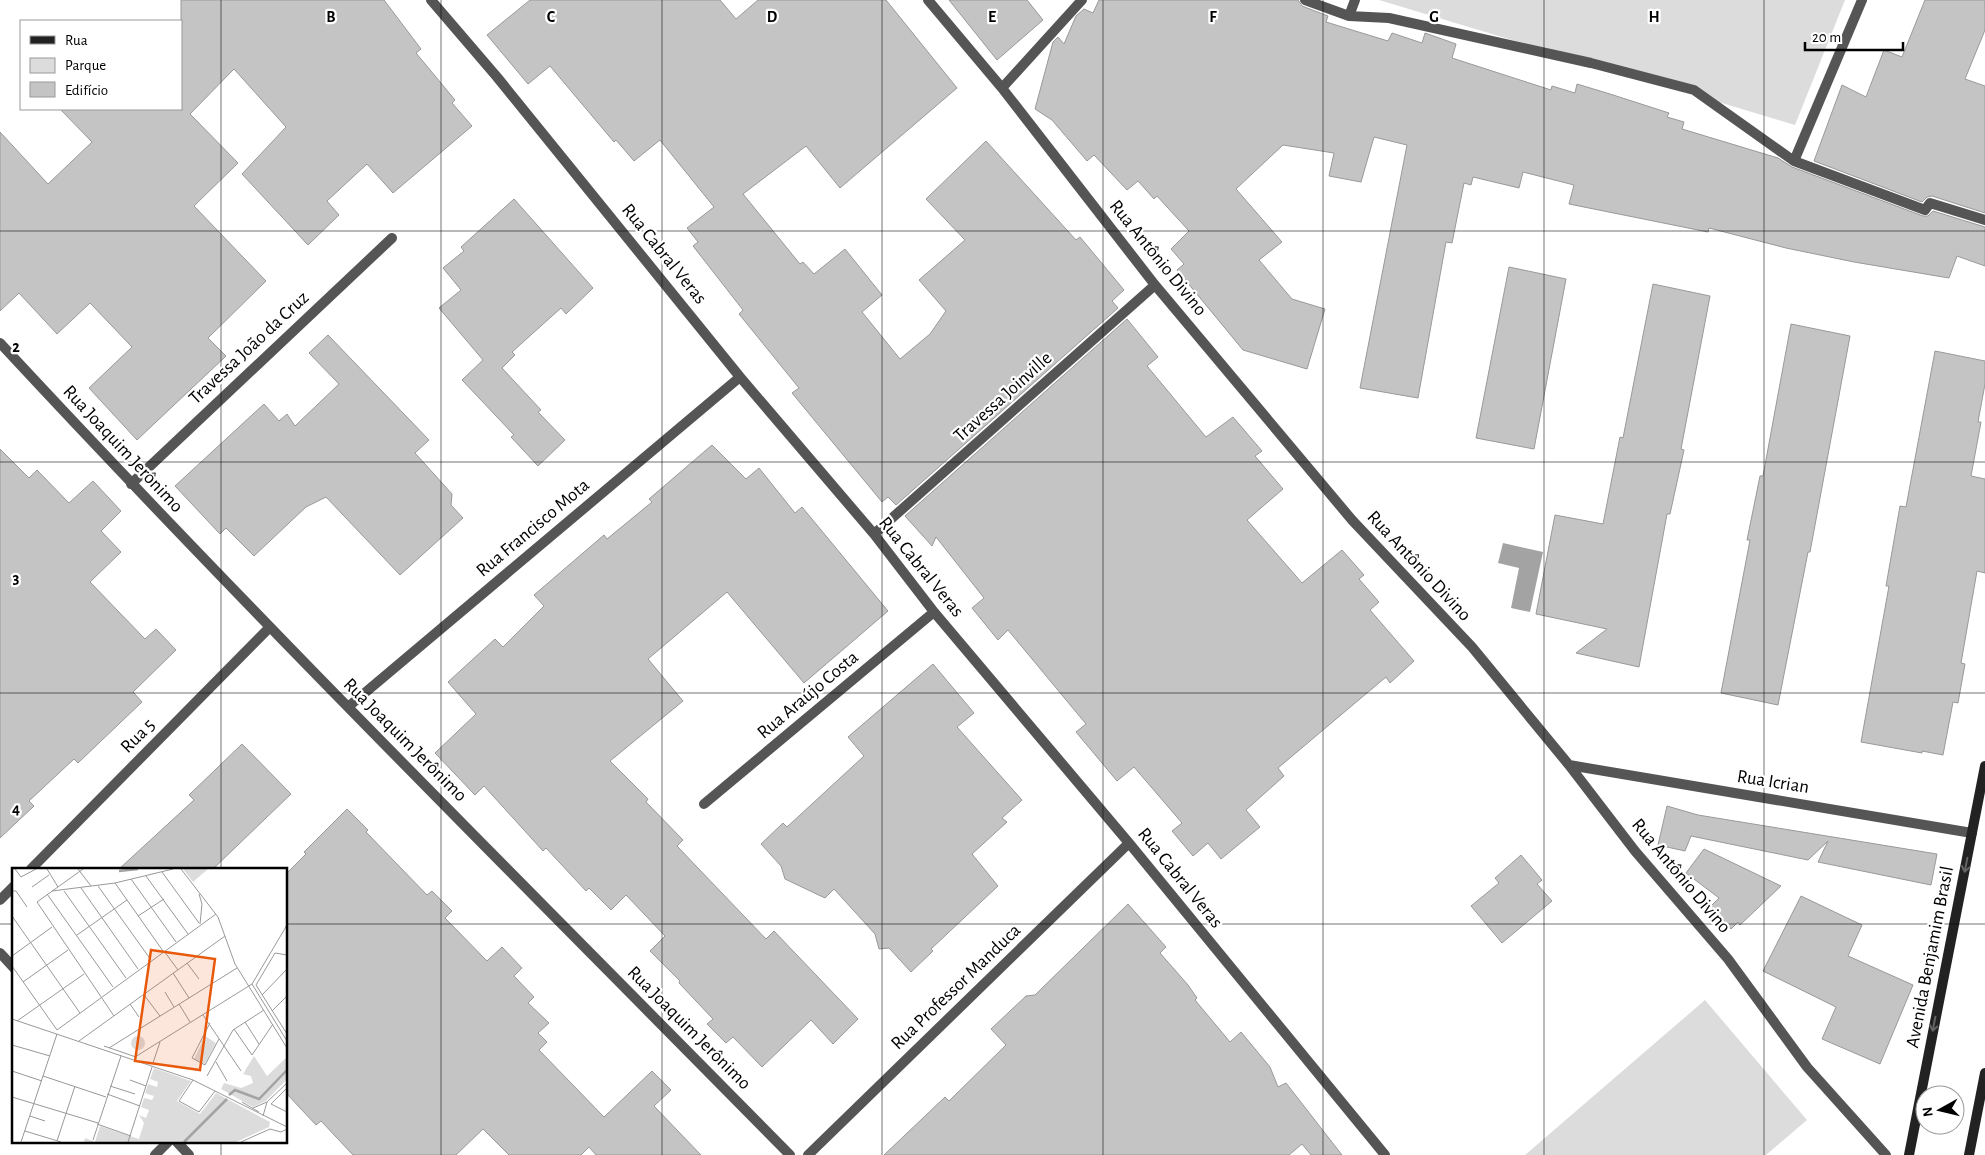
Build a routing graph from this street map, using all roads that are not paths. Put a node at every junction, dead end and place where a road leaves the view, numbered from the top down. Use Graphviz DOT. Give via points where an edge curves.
graph roads {
  1 [pos="431,0"];
  2 [pos="928,0"];
  3 [pos="1082,0"];
  4 [pos="1305,0"];
  5 [pos="1356,0"];
  6 [pos="1862,0"];
  7 [pos="1349,16"];
  8 [pos="1002,88"];
  9 [pos="1794,161"];
  10 [pos="1985,220"];
  11 [pos="392,238"];
  12 [pos="1156,285"];
  13 [pos="0,343"];
  14 [pos="740,377"];
  15 [pos="131,484"];
  16 [pos="874,534"];
  17 [pos="934,612"];
  18 [pos="270,627"];
  19 [pos="348,707"];
  20 [pos="1569,765"];
  21 [pos="1985,766"];
  22 [pos="704,804"];
  23 [pos="1972,832"];
  24 [pos="1129,843"];
  25 [pos="32,868"];
  26 [pos="12,888"];
  27 [pos="0,900"];
  28 [pos="0,953"];
  29 [pos="12,966"];
  30 [pos="1985,1073"];
  31 [pos="169,1142"];
  32 [pos="177,1142"];
  33 [pos="155,1155"];
  34 [pos="189,1155"];
  35 [pos="790,1155"];
  36 [pos="808,1155"];
  37 [pos="1385,1155"];
  38 [pos="1886,1155"];
  39 [pos="1909,1155"];
  40 [pos="1969,1155"];
  1 -- 14 [label="street, Rua Cabral Veras"];
  2 -- 8 [label="street, Rua Antônio Divino"];
  3 -- 8 [label="street"];
  4 -- 7 [label="street"];
  5 -- 7 [label="street"];
  6 -- 9 [label="street"];
  7 -- 9 [label="street" via="1389,18 1591,63 1694,90"];
  8 -- 12 [label="street, Rua Antônio Divino"];
  9 -- 10 [label="street" via="1925,210 1930,203"];
  11 -- 15 [label="street, Travessa João da Cruz"];
  12 -- 16 [label="street, Travessa Joinville"];
  12 -- 20 [label="street, Rua Antônio Divino" via="1352,520 1472,648"];
  13 -- 15 [label="street, Rua Joaquim Jerônimo"];
  14 -- 16 [label="street, Rua Cabral Veras"];
  14 -- 19 [label="street, Rua Francisco Mota"];
  15 -- 18 [label="street, Rua Joaquim Jerônimo"];
  16 -- 17 [label="street, Rua Cabral Veras"];
  17 -- 22 [label="street, Rua Araújo Costa"];
  17 -- 24 [label="street, Rua Cabral Veras"];
  18 -- 19 [label="street, Rua Joaquim Jerônimo"];
  18 -- 25 [label="street, Rua 5"];
  19 -- 35 [label="street, Rua Joaquim Jerônimo"];
  20 -- 23 [label="street, Rua Icrian"];
  20 -- 38 [label="street, Rua Antônio Divino" via="1635,851 1728,959 1807,1067"];
  21 -- 23 [label="main road, Avenida Benjamim Brasil"];
  23 -- 39 [label="main road, Avenida Benjamim Brasil, one-way"];
  24 -- 36 [label="street, Rua Professor Manduca"];
  24 -- 37 [label="street, Rua Cabral Veras"];
  26 -- 27 [label="street"];
  28 -- 29 [label="street"];
  30 -- 40 [label="main road"];
  31 -- 33 [label="street"];
  32 -- 34 [label="street"];
}
